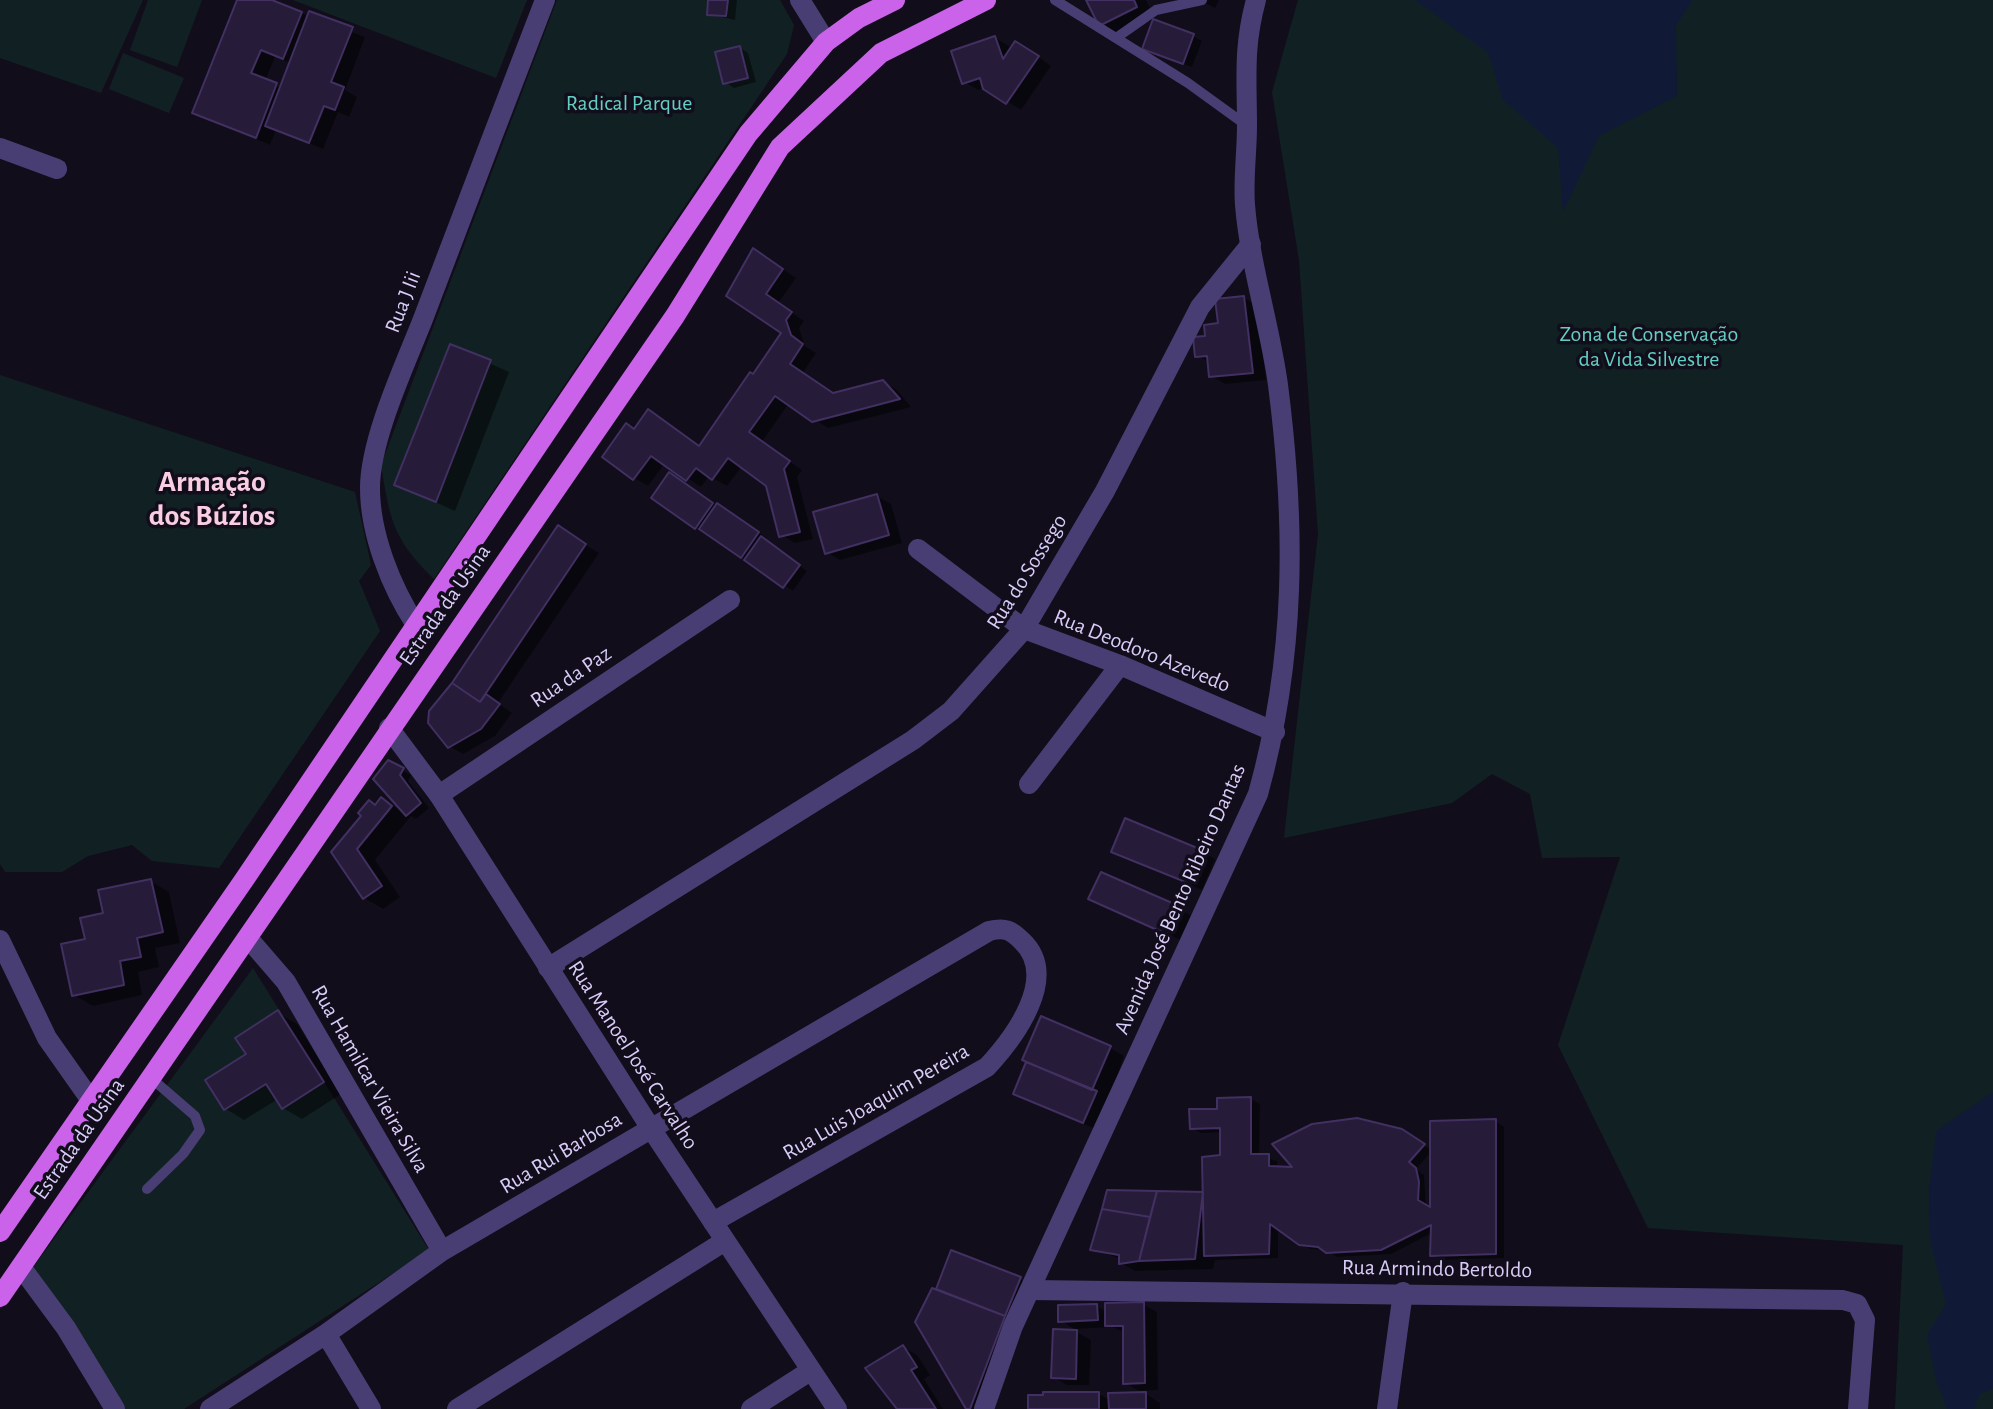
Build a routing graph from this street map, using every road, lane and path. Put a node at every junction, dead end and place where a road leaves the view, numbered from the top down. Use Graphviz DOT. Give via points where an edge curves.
graph roads {
  1 [pos="545,0"];
  2 [pos="800,0"];
  3 [pos="895,0"];
  4 [pos="986,0"];
  5 [pos="1055,0"];
  6 [pos="1202,0"];
  7 [pos="1256,0"];
  8 [pos="1156,5"];
  9 [pos="1116,38"];
  10 [pos="826,42"];
  11 [pos="1247,126"];
  12 [pos="748,134"];
  13 [pos="780,147"];
  14 [pos="0,148"];
  15 [pos="57,169"];
  16 [pos="1251,244"];
  17 [pos="918,549"];
  18 [pos="730,600"];
  19 [pos="416,625"];
  20 [pos="1024,629"];
  21 [pos="1120,665"];
  22 [pos="389,728"];
  23 [pos="1275,732"];
  24 [pos="1029,784"];
  25 [pos="439,795"];
  26 [pos="266,848"];
  27 [pos="300,858"];
  28 [pos="244,880"];
  29 [pos="277,894"];
  30 [pos="989,931"];
  31 [pos="248,938"];
  32 [pos="0,940"];
  33 [pos="548,968"];
  34 [pos="151,1078"];
  35 [pos="90,1099"];
  36 [pos="650,1127"];
  37 [pos="147,1189"];
  38 [pos="713,1222"];
  39 [pos="0,1232"];
  40 [pos="725,1241"];
  41 [pos="442,1251"];
  42 [pos="21,1267"];
  43 [pos="1030,1290"];
  44 [pos="1403,1292"];
  45 [pos="0,1297"];
  46 [pos="326,1334"];
  47 [pos="810,1371"];
  48 [pos="115,1409"];
  49 [pos="210,1409"];
  50 [pos="371,1409"];
  51 [pos="457,1409"];
  52 [pos="751,1409"];
  53 [pos="837,1409"];
  54 [pos="984,1409"];
  55 [pos="1387,1409"];
  56 [pos="1858,1409"];
  1 -- 19 [label="street, Rua J Iii" via="393,396 372,465 374,522 397,593"];
  2 -- 10 [label="street"];
  3 -- 10 [label="main road, Estrada da Usina"];
  4 -- 13 [label="main road, Estrada da Usina" via="881,53"];
  5 -- 9 [label="lane"];
  6 -- 8 [label="lane"];
  7 -- 11 [label="street, Avenida José Bento Ribeiro Dantas" via="1244,56"];
  8 -- 9 [label="lane"];
  9 -- 11 [label="lane"];
  10 -- 12 [label="main road, Estrada da Usina"];
  11 -- 16 [label="street, Avenida José Bento Ribeiro Dantas" via="1245,204"];
  12 -- 13 [label="main road" via="759,148"];
  12 -- 19 [label="main road, Estrada da Usina"];
  13 -- 22 [label="main road, Estrada da Usina" via="675,316"];
  14 -- 15 [label="street"];
  16 -- 20 [label="street, Rua do Sossego" via="1200,307 1105,491"];
  16 -- 23 [label="street, Avenida José Bento Ribeiro Dantas" via="1278,384 1290,525 1289,622"];
  17 -- 20 [label="street, Rua Deodoro Azevedo"];
  18 -- 25 [label="street, Rua da Paz"];
  19 -- 26 [label="main road, Estrada da Usina"];
  20 -- 21 [label="street, Rua Deodoro Azevedo"];
  20 -- 33 [label="street, Rua do Sossego" via="951,711 913,740"];
  21 -- 23 [label="street, Rua Deodoro Azevedo"];
  21 -- 24 [label="street"];
  22 -- 25 [label="street, Rua Manoel José Carvalho"];
  22 -- 27 [label="main road, Estrada da Usina"];
  23 -- 43 [label="street, Avenida José Bento Ribeiro Dantas" via="1258,794"];
  25 -- 33 [label="street, Rua Manoel José Carvalho"];
  26 -- 27 [label="main road" via="276,865"];
  26 -- 28 [label="main road, Estrada da Usina"];
  27 -- 29 [label="main road, Estrada da Usina"];
  28 -- 29 [label="main road" via="263,872"];
  28 -- 35 [label="main road, Estrada da Usina"];
  29 -- 31 [label="main road, Estrada da Usina"];
  30 -- 36 [label="street, Rua Rui Barbosa"];
  30 -- 38 [label="street, Rua Luis Joaquim Pereira" via="1012,931 1038,966 1036,983 1007,1046 987,1067"];
  31 -- 34 [label="main road, Estrada da Usina"];
  31 -- 41 [label="street, Rua Hamilcar Vieira Silva" via="286,982"];
  32 -- 35 [label="street" via="47,1038"];
  33 -- 36 [label="street, Rua Manoel José Carvalho"];
  34 -- 37 [label="lane" via="195,1116 200,1130"];
  34 -- 42 [label="main road, Estrada da Usina"];
  35 -- 39 [label="main road, Estrada da Usina"];
  36 -- 38 [label="street, Rua Manoel José Carvalho"];
  36 -- 41 [label="street, Rua Rui Barbosa"];
  38 -- 40 [label="street, Rua Manoel José Carvalho"];
  40 -- 47 [label="street, Rua Manoel José Carvalho"];
  40 -- 51 [label="street"];
  41 -- 46 [label="street, Rua Rui Barbosa"];
  42 -- 45 [label="main road, Estrada da Usina"];
  42 -- 48 [label="street"];
  43 -- 44 [label="street, Rua Armindo Bertoldo"];
  43 -- 54 [label="street, Avenida José Bento Ribeiro Dantas"];
  44 -- 55 [label="street"];
  44 -- 56 [label="street, Rua Armindo Bertoldo" via="1843,1300 1857,1304 1865,1320"];
  46 -- 49 [label="street, Rua Rui Barbosa"];
  46 -- 50 [label="street"];
  47 -- 52 [label="street"];
  47 -- 53 [label="street, Rua Manoel José Carvalho"];
}
